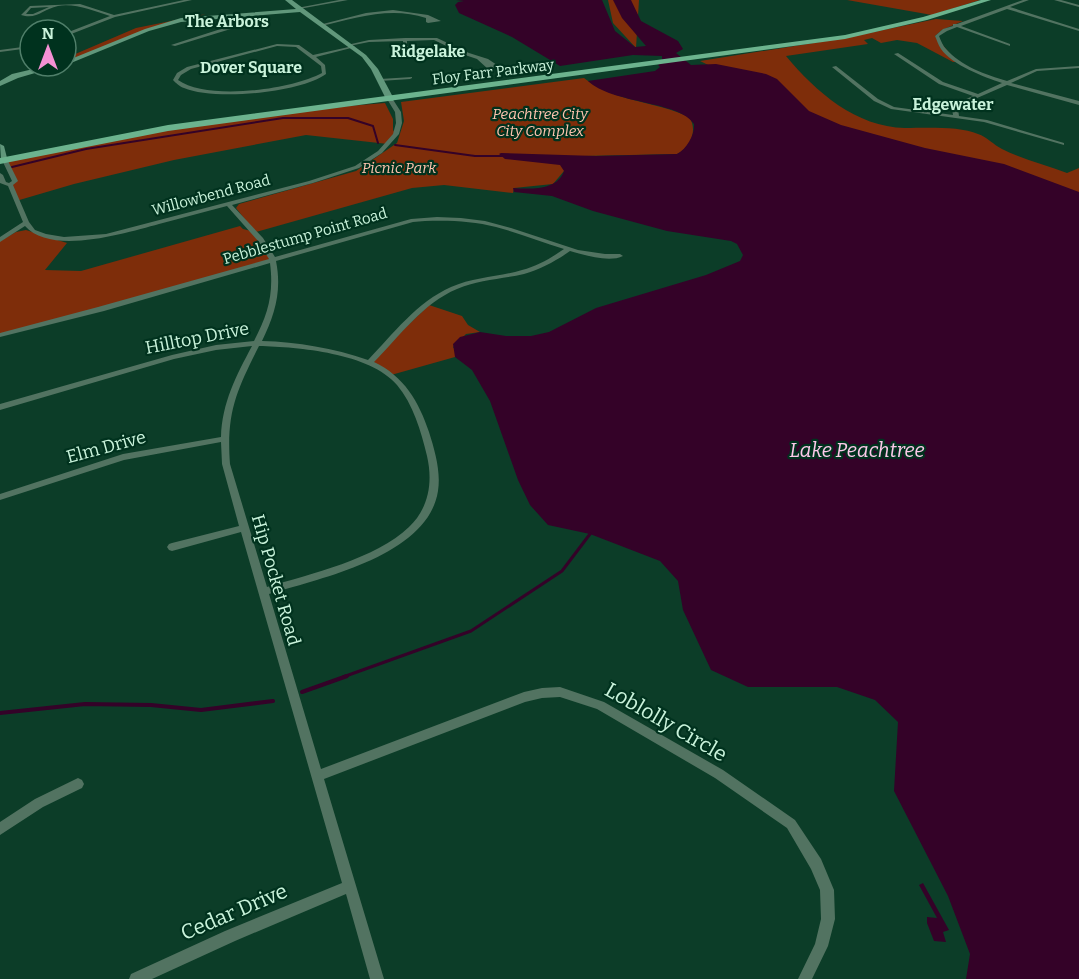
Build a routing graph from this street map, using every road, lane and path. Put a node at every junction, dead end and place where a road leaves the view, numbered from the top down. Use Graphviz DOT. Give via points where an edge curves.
graph roads {
  1 [pos="190,0"];
  2 [pos="288,0"];
  3 [pos="346,0"];
  4 [pos="970,0"];
  5 [pos="988,0"];
  6 [pos="1027,0"];
  7 [pos="1056,0"];
  8 [pos="57,5"];
  9 [pos="1079,6"];
  10 [pos="1008,8"];
  11 [pos="300,9"];
  12 [pos="242,15"];
  13 [pos="114,16"];
  14 [pos="428,16"];
  15 [pos="321,25"];
  16 [pos="955,25"];
  17 [pos="78,30"];
  18 [pos="1079,30"];
  19 [pos="405,39"];
  20 [pos="173,45"];
  21 [pos="1008,45"];
  22 [pos="351,46"];
  23 [pos="405,46"];
  24 [pos="18,49"];
  25 [pos="0,51"];
  26 [pos="896,54"];
  27 [pos="695,56"];
  28 [pos="312,57"];
  29 [pos="78,58"];
  30 [pos="479,59"];
  31 [pos="834,67"];
  32 [pos="1079,67"];
  33 [pos="18,77"];
  34 [pos="410,78"];
  35 [pos="380,80"];
  36 [pos="2,82"];
  37 [pos="1006,82"];
  38 [pos="976,95"];
  39 [pos="389,97"];
  40 [pos="1079,103"];
  41 [pos="956,116"];
  42 [pos="1062,144"];
  43 [pos="2,156"];
  44 [pos="0,175"];
  45 [pos="10,185"];
  46 [pos="228,204"];
  47 [pos="26,223"];
  48 [pos="0,240"];
  49 [pos="567,250"];
  50 [pos="620,256"];
  51 [pos="273,260"];
  52 [pos="0,335"];
  53 [pos="256,342"];
  54 [pos="370,362"];
  55 [pos="0,407"];
  56 [pos="224,439"];
  57 [pos="0,497"];
  58 [pos="244,528"];
  59 [pos="172,547"];
  60 [pos="264,592"];
  61 [pos="318,776"];
  62 [pos="78,784"];
  63 [pos="0,829"];
  64 [pos="350,886"];
  65 [pos="136,979"];
  66 [pos="376,979"];
  67 [pos="806,979"];
  1 -- 13 [label="street"];
  2 -- 11 [label="street"];
  3 -- 11 [label="street"];
  4 -- 27 [label="main road, Floy Farr Parkway" via="873,25"];
  5 -- 27 [label="main road, Floy Farr Parkway" via="925,20 863,33"];
  6 -- 10 [label="street"];
  7 -- 9 [label="street"];
  8 -- 8 [label="street" via="30,7 24,15 34,15"];
  8 -- 13 [label="street" via="80,5"];
  10 -- 16 [label="street"];
  10 -- 18 [label="street"];
  11 -- 12 [label="street"];
  11 -- 15 [label="street"];
  12 -- 20 [label="street" via="232,27"];
  12 -- 29 [label="street" via="174,22"];
  13 -- 17 [label="street"];
  14 -- 15 [label="street" via="391,9"];
  15 -- 22 [label="street"];
  16 -- 21 [label="street"];
  16 -- 37 [label="street" via="937,36 940,46 964,66"];
  19 -- 22 [label="street"];
  19 -- 23 [label="street"];
  19 -- 30 [label="street" via="439,40"];
  22 -- 28 [label="street"];
  22 -- 35 [label="street" via="369,61"];
  24 -- 25 [label="street"];
  26 -- 38 [label="street" via="941,83"];
  27 -- 39 [label="main road, Floy Farr Parkway"];
  28 -- 28 [label="street" via="325,68 324,74 297,84 221,93 183,87 175,80 189,68 271,46 297,46"];
  31 -- 41 [label="street" via="885,105"];
  32 -- 37 [label="street" via="1036,70"];
  33 -- 36 [label="street"];
  34 -- 35 [label="street"];
  35 -- 39 [label="street"];
  37 -- 38 [label="street"];
  37 -- 40 [label="street"];
  38 -- 41 [label="street" via="957,106"];
  39 -- 43 [label="main road, Floy Farr Parkway"];
  39 -- 46 [label="street, Willowbend Road" via="398,112 396,134 368,161 338,175"];
  41 -- 42 [label="street"];
  43 -- 45 [label="street" via="15,181"];
  44 -- 45 [label="street" via="3,183"];
  45 -- 47 [label="street"];
  46 -- 47 [label="street, Willowbend Road" via="93,238 52,237 33,231"];
  46 -- 51 [label="street"];
  47 -- 48 [label="street"];
  49 -- 50 [label="street, Pebblestump Point Road"];
  49 -- 51 [label="street, Pebblestump Point Road" via="491,225 426,219 394,224"];
  49 -- 54 [label="street" via="539,268 462,286 438,296"];
  51 -- 52 [label="street, Pebblestump Point Road"];
  51 -- 53 [label="street, Hip Pocket Road" via="274,301"];
  53 -- 54 [label="street, Hilltop Drive" via="314,349"];
  53 -- 55 [label="street, Hilltop Drive" via="165,359"];
  53 -- 56 [label="street, Hip Pocket Road" via="229,403"];
  54 -- 60 [label="street, Hilltop Drive" via="402,386 415,410 435,478 429,504 410,532 375,552"];
  56 -- 57 [label="street, Elm Drive" via="123,457"];
  56 -- 58 [label="street, Hip Pocket Road" via="227,468"];
  58 -- 59 [label="street"];
  58 -- 60 [label="street, Hip Pocket Road"];
  60 -- 61 [label="street, Hip Pocket Road"];
  61 -- 64 [label="street, Hip Pocket Road"];
  61 -- 67 [label="street, Loblolly Circle" via="524,697 560,692 600,705 719,774 791,824 827,890 828,919"];
  62 -- 63 [label="street" via="39,803"];
  64 -- 65 [label="street, Cedar Drive"];
  64 -- 66 [label="street, Hip Pocket Road"];
}
